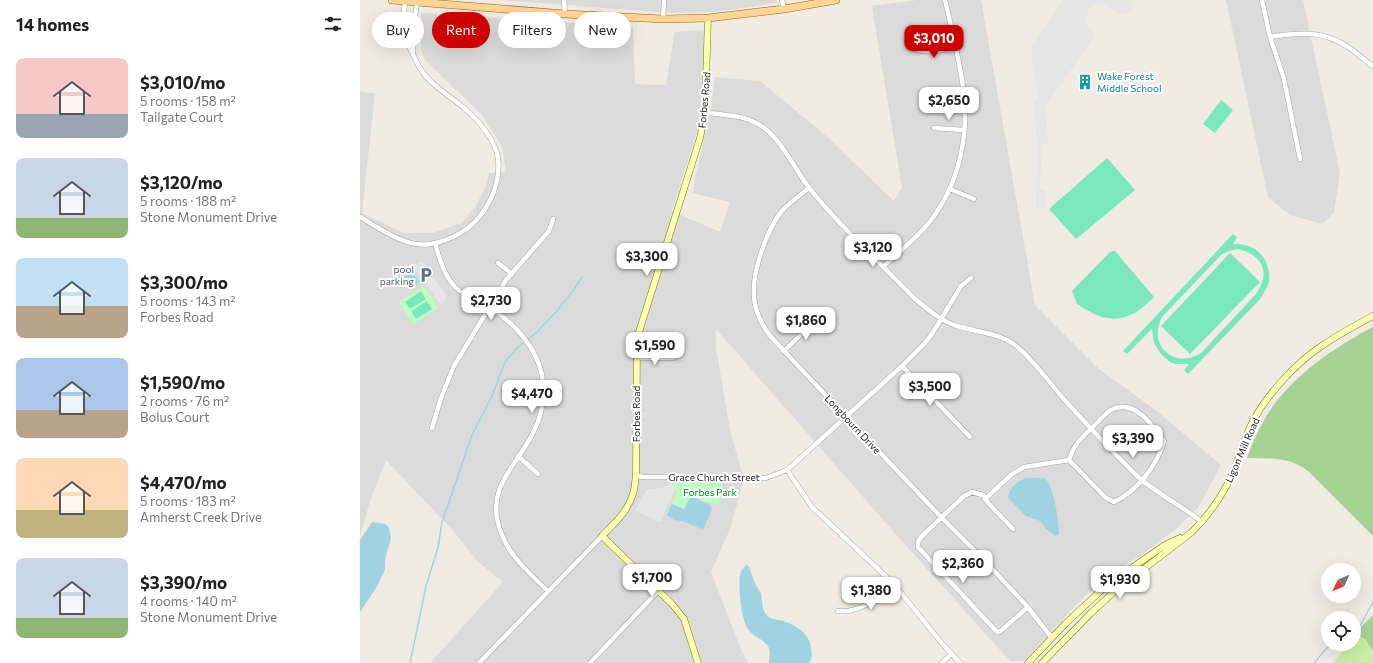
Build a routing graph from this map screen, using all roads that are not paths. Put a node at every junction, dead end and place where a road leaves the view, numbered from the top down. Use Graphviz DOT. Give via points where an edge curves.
graph roads {
  1 [pos="392,0"];
  2 [pos="564,0"];
  3 [pos="664,0"];
  4 [pos="782,0"];
  5 [pos="836,0"];
  6 [pos="945,0"];
  7 [pos="1262,0"];
  8 [pos="405,1"];
  9 [pos="417,2"];
  10 [pos="443,2"];
  11 [pos="784,9"];
  12 [pos="545,12"];
  13 [pos="565,12"];
  14 [pos="566,14"];
  15 [pos="708,18"];
  16 [pos="663,19"];
  17 [pos="1270,37"];
  18 [pos="955,47"];
  19 [pos="914,49"];
  20 [pos="413,52"];
  21 [pos="1373,66"];
  22 [pos="705,112"];
  23 [pos="934,128"];
  24 [pos="964,130"];
  25 [pos="1300,159"];
  26 [pos="810,188"];
  27 [pos="950,189"];
  28 [pos="974,199"];
  29 [pos="360,217"];
  30 [pos="553,219"];
  31 [pos="435,243"];
  32 [pos="498,263"];
  33 [pos="883,267"];
  34 [pos="512,274"];
  35 [pos="971,278"];
  36 [pos="489,308"];
  37 [pos="1373,316"];
  38 [pos="817,319"];
  39 [pos="942,319"];
  40 [pos="784,351"];
  41 [pos="636,358"];
  42 [pos="673,358"];
  43 [pos="902,366"];
  44 [pos="846,416"];
  45 [pos="432,428"];
  46 [pos="1092,429"];
  47 [pos="970,437"];
  48 [pos="518,456"];
  49 [pos="1069,460"];
  50 [pos="787,470"];
  51 [pos="538,474"];
  52 [pos="636,475"];
  53 [pos="1142,480"];
  54 [pos="985,499"];
  55 [pos="940,517"];
  56 [pos="1202,522"];
  57 [pos="1014,529"];
  58 [pos="1192,532"];
  59 [pos="602,536"];
  60 [pos="893,584"];
  61 [pos="548,591"];
  62 [pos="658,591"];
  63 [pos="1028,608"];
  64 [pos="838,611"];
  65 [pos="1052,638"];
  66 [pos="951,654"];
  67 [pos="479,663"];
  68 [pos="590,663"];
  69 [pos="698,663"];
  70 [pos="942,663"];
  71 [pos="960,663"];
  72 [pos="1028,663"];
  73 [pos="1042,663"];
  1 -- 8 [label="main road"];
  2 -- 13 [label="street"];
  3 -- 16 [label="street"];
  4 -- 11 [label="street"];
  5 -- 11 [label="main road"];
  6 -- 18 [label="street"];
  7 -- 17 [label="street"];
  8 -- 9 [label="main road"];
  8 -- 20 [label="street" via="404,31"];
  9 -- 10 [label="main road"];
  9 -- 20 [label="street"];
  10 -- 12 [label="main road"];
  11 -- 15 [label="main road"];
  14 -- 16 [label="main road"];
  15 -- 16 [label="main road"];
  15 -- 22 [label="street, Forbes Road"];
  17 -- 21 [label="street" via="1303,32 1332,38"];
  17 -- 25 [label="street" via="1284,79"];
  18 -- 19 [label="street" via="931,52"];
  18 -- 24 [label="street" via="964,96"];
  20 -- 31 [label="street" via="426,77 478,121 498,157 494,192 477,221 465,231"];
  22 -- 26 [label="street" via="736,116 764,128 778,141"];
  22 -- 41 [label="street, Forbes Road" via="693,162 639,332"];
  23 -- 24 [label="street"];
  24 -- 27 [label="street" via="957,170"];
  26 -- 33 [label="street"];
  26 -- 40 [label="street, Longbourn Drive" via="782,211 767,234 754,282 756,307 762,324"];
  27 -- 28 [label="street"];
  27 -- 33 [label="street" via="930,222"];
  29 -- 31 [label="street" via="405,241"];
  30 -- 34 [label="street" via="549,231"];
  31 -- 36 [label="street" via="438,256 455,286 463,294"];
  32 -- 34 [label="street"];
  33 -- 39 [label="street" via="914,298"];
  34 -- 36 [label="street"];
  35 -- 39 [label="street, Grace Church Street" via="961,286"];
  36 -- 45 [label="street" via="454,366"];
  36 -- 48 [label="street" via="510,322 525,338 542,373 544,395 541,414 534,432"];
  37 -- 56 [label="street, Ligon Mill Road" via="1322,346 1300,364 1266,400 1253,421 1232,474"];
  38 -- 40 [label="street"];
  39 -- 43 [label="street, Grace Church Street" via="932,334"];
  39 -- 46 [label="street" via="1013,344"];
  40 -- 44 [label="street, Longbourn Drive"];
  41 -- 42 [label="street"];
  41 -- 52 [label="street, Forbes Road"];
  43 -- 44 [label="street, Grace Church Street"];
  43 -- 47 [label="street"];
  44 -- 50 [label="street, Grace Church Street"];
  44 -- 55 [label="street, Longbourn Drive"];
  46 -- 49 [label="street" via="1074,447"];
  46 -- 53 [label="street"];
  46 -- 53 [label="street" via="1111,409 1131,409 1146,418 1164,441 1156,462"];
  48 -- 51 [label="street"];
  48 -- 61 [label="street" via="500,485 496,500 497,519 504,541 514,556"];
  49 -- 53 [label="street" via="1106,498 1114,502 1120,500"];
  49 -- 54 [label="street" via="1024,467 1011,475"];
  50 -- 52 [label="street, Grace Church Street" via="766,478 670,478"];
  50 -- 60 [label="street" via="812,507"];
  52 -- 59 [label="street, Forbes Road" via="628,506"];
  53 -- 56 [label="street"];
  54 -- 55 [label="street" via="972,492"];
  54 -- 57 [label="street"];
  55 -- 63 [label="street, Longbourn Drive"];
  55 -- 63 [label="street" via="921,537 918,547 996,631 999,632"];
  56 -- 58 [label="street, Ligon Mill Road"];
  58 -- 65 [label="street, Ligon Mill Road" via="1165,545 1107,585"];
  58 -- 73 [label="street, Ligon Mill Road" via="1115,591"];
  59 -- 61 [label="street, Forbes Road"];
  59 -- 62 [label="street"];
  60 -- 64 [label="street" via="858,609 849,612"];
  60 -- 66 [label="street"];
  61 -- 67 [label="street, Forbes Road"];
  62 -- 68 [label="street"];
  62 -- 69 [label="street" via="684,619"];
  63 -- 65 [label="street, Longbourn Drive"];
  65 -- 72 [label="street, Ligon Mill Road"];
  66 -- 70 [label="street"];
  66 -- 71 [label="street"];
}
